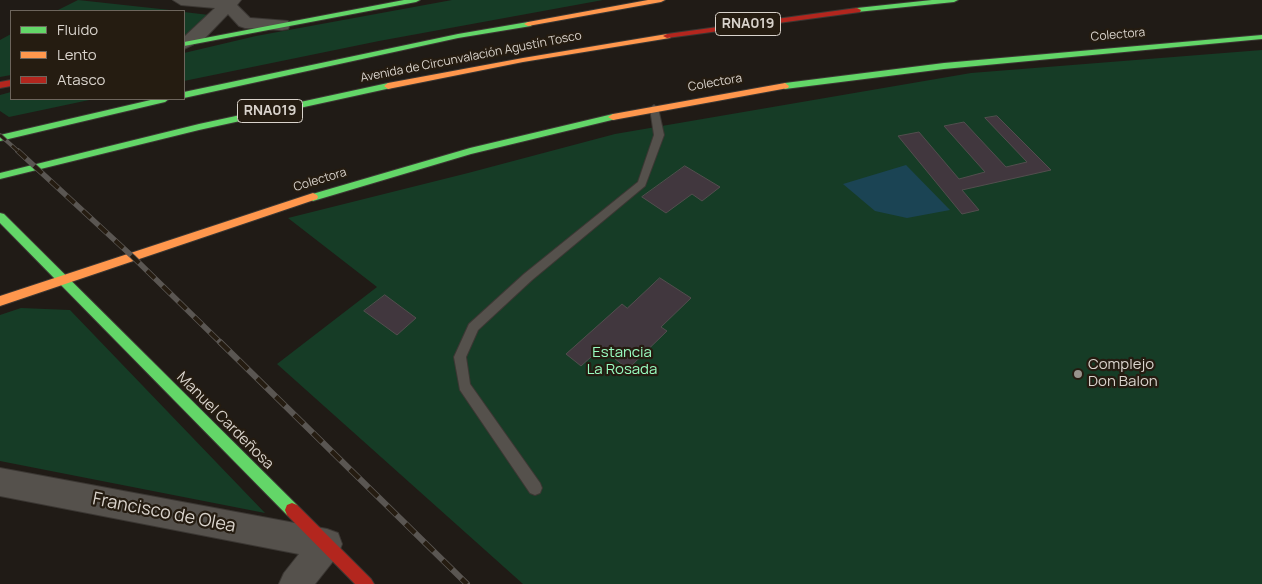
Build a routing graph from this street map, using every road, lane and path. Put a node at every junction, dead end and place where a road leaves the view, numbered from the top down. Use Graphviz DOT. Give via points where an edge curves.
graph roads {
  1 [pos="180,0"];
  2 [pos="416,0"];
  3 [pos="661,0"];
  4 [pos="954,0"];
  5 [pos="231,3"];
  6 [pos="282,25"];
  7 [pos="1262,37"];
  8 [pos="185,43"];
  9 [pos="185,44"];
  10 [pos="185,93"];
  11 [pos="120,100"];
  12 [pos="162,100"];
  13 [pos="89,104"];
  14 [pos="654,108"];
  15 [pos="266,112"];
  16 [pos="0,138"];
  17 [pos="154,150"];
  18 [pos="0,176"];
  19 [pos="1,218"];
  20 [pos="61,280"];
  21 [pos="0,301"];
  22 [pos="0,482"];
  23 [pos="535,488"];
  24 [pos="327,544"];
  25 [pos="295,584"];
  26 [pos="366,584"];
  1 -- 5 [label="street"];
  2 -- 6 [label="main road"];
  3 -- 10 [label="main road, Avenida de Circunvalación Agustín Tosco / RNA019" via="458,36"];
  4 -- 15 [label="main road, Avenida de Circunvalación Agustín Tosco / RNA019" via="778,20 627,42"];
  5 -- 6 [label="street" via="245,23"];
  5 -- 8 [label="street"];
  6 -- 9 [label="main road"];
  7 -- 14 [label="main road, Colectora" via="896,70"];
  11 -- 13 [label="main road"];
  12 -- 16 [label="main road"];
  14 -- 20 [label="main road, Colectora" via="482,148 352,185"];
  14 -- 23 [label="lane" via="659,134 642,184 473,326 460,357 464,386"];
  15 -- 17 [label="main road"];
  15 -- 18 [label="main road, Avenida de Circunvalación Agustín Tosco / RNA019"];
  19 -- 20 [label="main road, Manuel Cardeñosa"];
  20 -- 21 [label="main road"];
  20 -- 24 [label="main road, Manuel Cardeñosa"];
  22 -- 24 [label="street, Francisco de Olea"];
  24 -- 25 [label="street"];
  24 -- 26 [label="main road, Manuel Cardeñosa"];
}
